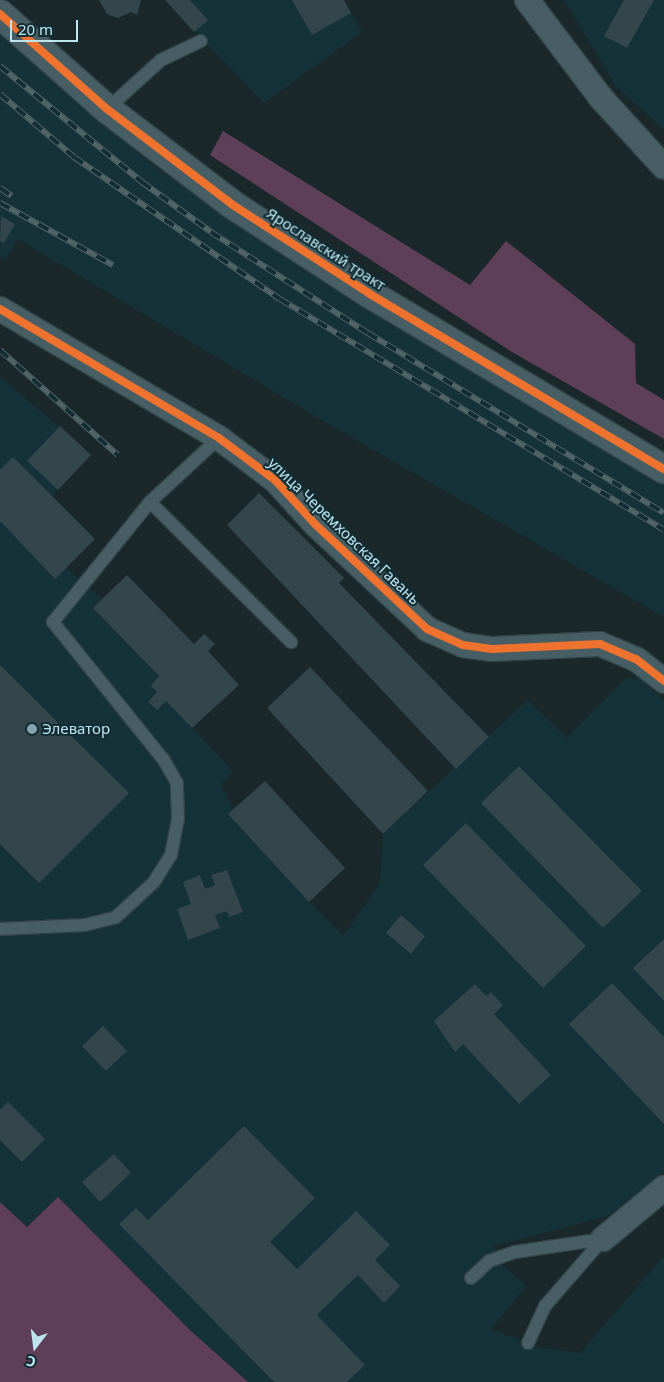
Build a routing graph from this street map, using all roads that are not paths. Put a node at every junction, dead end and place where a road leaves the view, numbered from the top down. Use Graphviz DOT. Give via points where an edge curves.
graph roads {
  1 [pos="527,0"];
  2 [pos="0,14"];
  3 [pos="200,40"];
  4 [pos="107,109"];
  5 [pos="664,168"];
  6 [pos="0,309"];
  7 [pos="219,438"];
  8 [pos="664,469"];
  9 [pos="150,502"];
  10 [pos="291,642"];
  11 [pos="664,680"];
  12 [pos="0,929"];
  13 [pos="664,1188"];
  14 [pos="603,1239"];
  15 [pos="471,1278"];
  16 [pos="528,1343"];
  1 -- 5 [label="street" via="601,98"];
  2 -- 4 [label="street, Ярославский тракт"];
  3 -- 4 [label="lane" via="161,60"];
  4 -- 8 [label="street, Ярославский тракт" via="174,163 302,250"];
  6 -- 7 [label="street, улица Черемховская Гавань"];
  7 -- 9 [label="lane"];
  7 -- 11 [label="street, улица Черемховская Гавань" via="275,480 316,525 427,629 463,645 492,649 600,644 636,659"];
  9 -- 10 [label="lane"];
  9 -- 12 [label="lane" via="53,622 163,759 177,783 178,818 171,855 154,882 116,917 85,925"];
  13 -- 14 [label="street"];
  14 -- 15 [label="lane" via="515,1252 489,1261"];
  14 -- 16 [label="lane" via="545,1306"];
}
